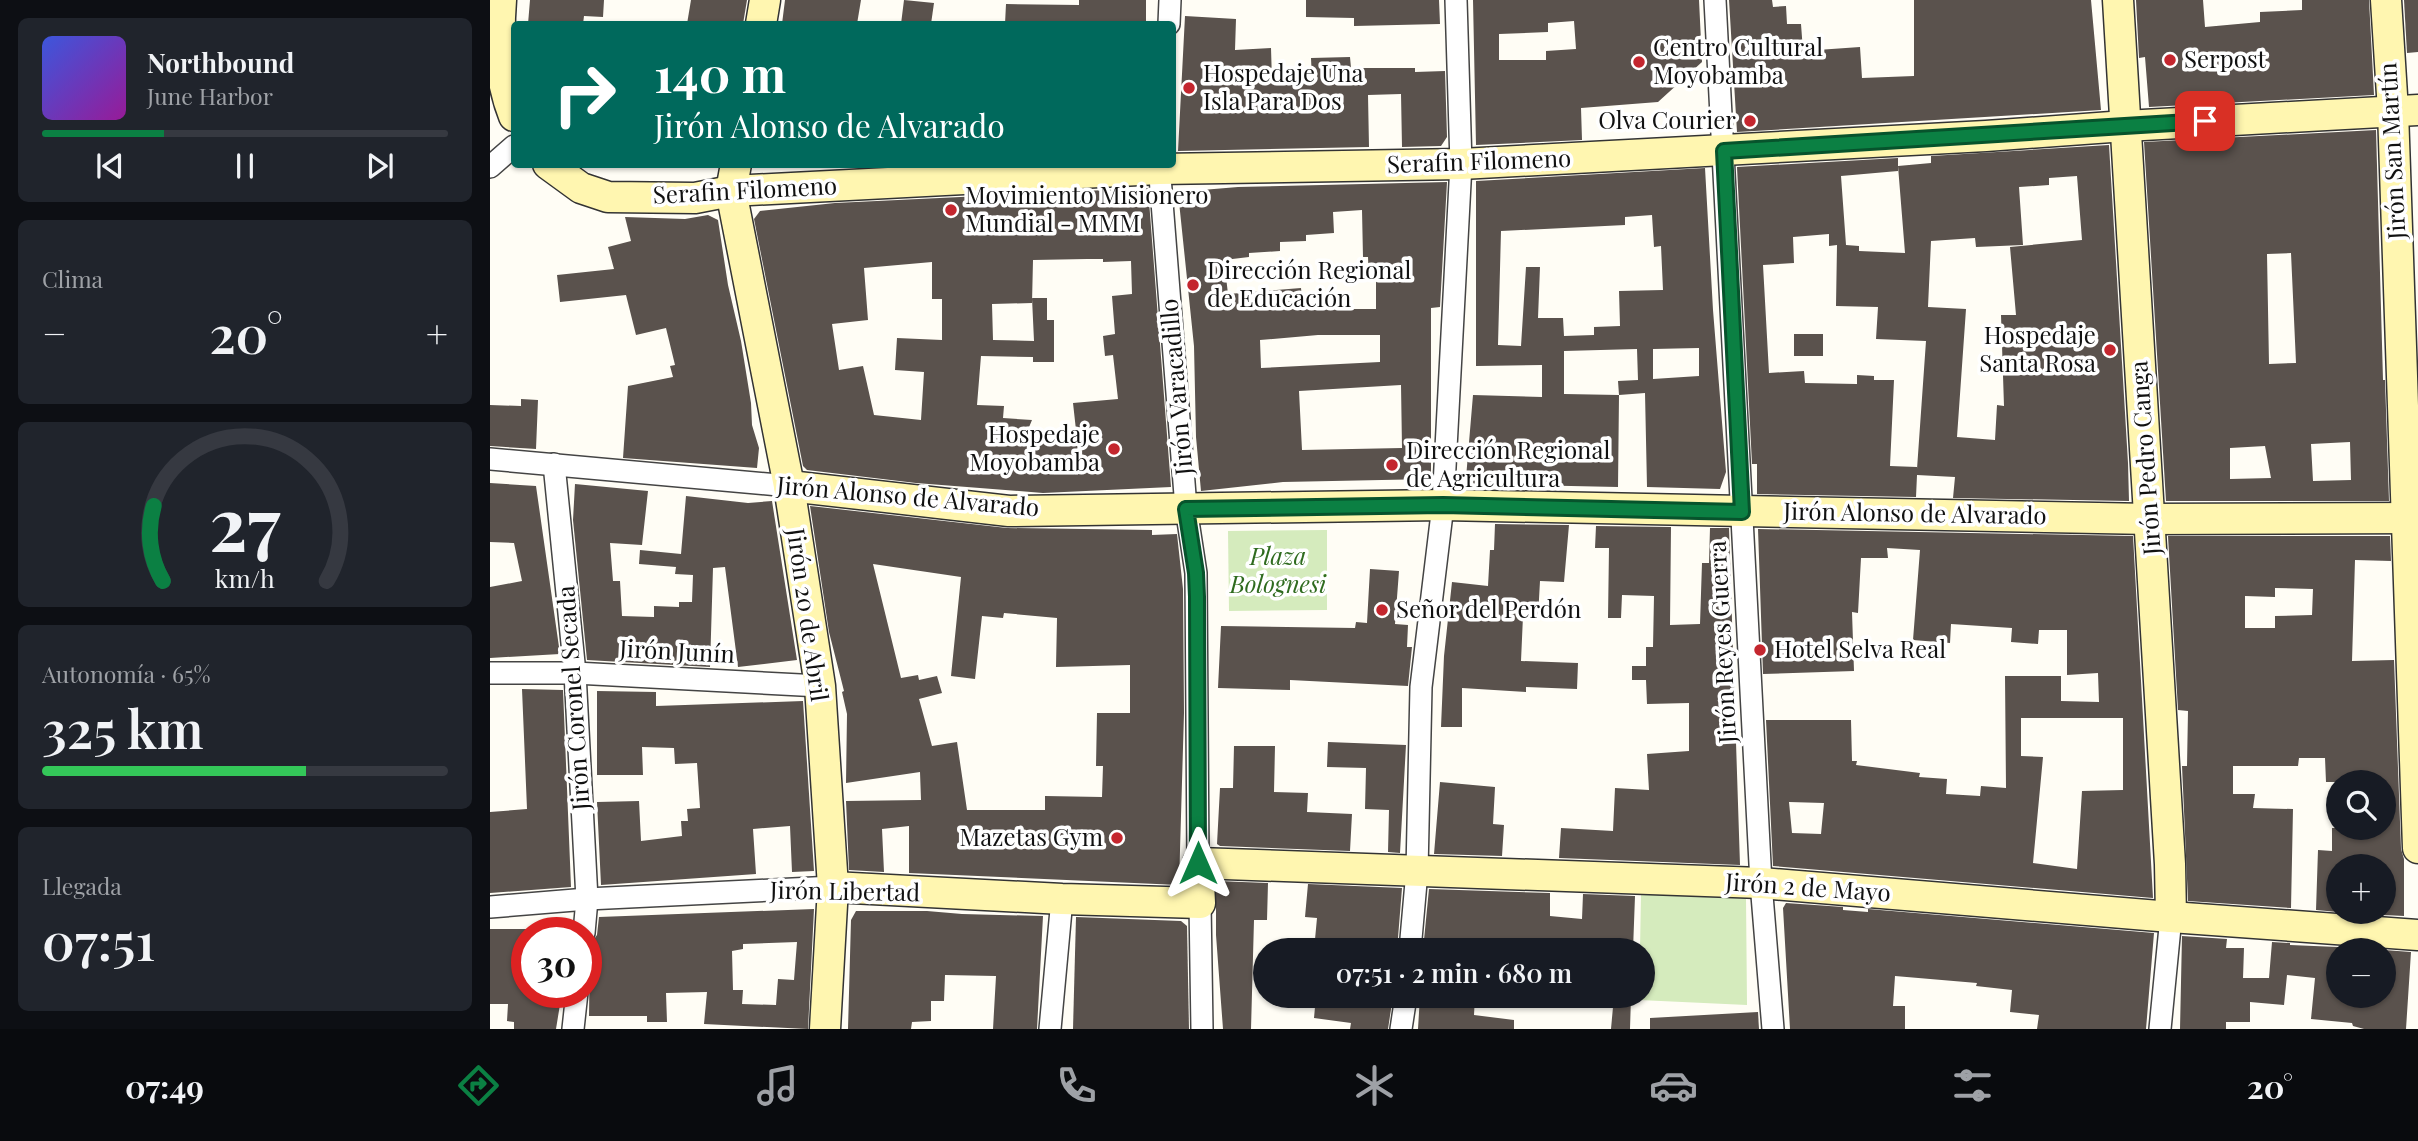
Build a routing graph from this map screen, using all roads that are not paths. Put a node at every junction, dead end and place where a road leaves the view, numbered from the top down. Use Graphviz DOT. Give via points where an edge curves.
graph roads {
  1 [pos="501,0"];
  2 [pos="765,0"];
  3 [pos="1170,0"];
  4 [pos="1456,0"];
  5 [pos="1715,0"];
  6 [pos="2118,0"];
  7 [pos="2385,0"];
  8 [pos="762,21"];
  9 [pos="1169,21"];
  10 [pos="511,106"];
  11 [pos="2405,111"];
  12 [pos="2125,126"];
  13 [pos="511,149"];
  14 [pos="1724,151"];
  15 [pos="1461,164"];
  16 [pos="490,167"];
  17 [pos="1176,167"];
  18 [pos="554,168"];
  19 [pos="1120,168"];
  20 [pos="1159,168"];
  21 [pos="734,178"];
  22 [pos="490,459"];
  23 [pos="554,464"];
  24 [pos="789,485"];
  25 [pos="1443,505"];
  26 [pos="1186,509"];
  27 [pos="1742,512"];
  28 [pos="2412,518"];
  29 [pos="2150,519"];
  30 [pos="490,673"];
  31 [pos="575,673"];
  32 [pos="820,686"];
  33 [pos="2418,848"];
  34 [pos="1198,863"];
  35 [pos="1418,871"];
  36 [pos="1761,883"];
  37 [pos="833,887"];
  38 [pos="587,899"];
  39 [pos="1062,900"];
  40 [pos="1200,903"];
  41 [pos="490,907"];
  42 [pos="585,917"];
  43 [pos="2171,917"];
  44 [pos="2418,934"];
  45 [pos="1411,938"];
  46 [pos="575,1008"];
  47 [pos="1404,1008"];
  48 [pos="573,1029"];
  49 [pos="825,1029"];
  50 [pos="1050,1029"];
  51 [pos="1202,1029"];
  52 [pos="1401,1029"];
  53 [pos="1773,1029"];
  54 [pos="2160,1029"];
  1 -- 10 [label="street" via="501,73"];
  2 -- 8 [label="street"];
  3 -- 9 [label="street"];
  4 -- 15 [label="street"];
  5 -- 14 [label="street, Jirón Reyes Guerra"];
  6 -- 12 [label="street, Jirón Pedro Canga"];
  7 -- 11 [label="street, Jirón San Martín"];
  11 -- 12 [label="street, Serafin Filomeno"];
  11 -- 28 [label="street, Jirón San Martín"];
  12 -- 14 [label="street, Serafin Filomeno"];
  12 -- 29 [label="street, Jirón Pedro Canga"];
  13 -- 16 [label="street"];
  14 -- 15 [label="street, Serafin Filomeno"];
  14 -- 27 [label="street, Jirón Reyes Guerra"];
  15 -- 17 [label="street, Serafin Filomeno"];
  15 -- 25 [label="street"];
  18 -- 21 [label="street, Serafin Filomeno" via="581,188 608,197 695,198"];
  19 -- 21 [label="street, Serafin Filomeno"];
  20 -- 26 [label="street, Jirón Varacadillo"];
  21 -- 24 [label="street, Jirón 20 de Abril"];
  22 -- 23 [label="street, Jirón Alonso de Alvarado"];
  23 -- 24 [label="street, Jirón Alonso de Alvarado"];
  23 -- 31 [label="street, Jirón Coronel Secada"];
  24 -- 26 [label="street, Jirón Alonso de Alvarado" via="1009,511"];
  24 -- 32 [label="street, Jirón 20 de Abril"];
  25 -- 26 [label="street, Jirón Alonso de Alvarado"];
  25 -- 27 [label="street, Jirón Alonso de Alvarado"];
  25 -- 35 [label="street" via="1421,687"];
  26 -- 34 [label="street, Jirón Varacadillo" via="1197,585"];
  27 -- 29 [label="street, Jirón Alonso de Alvarado"];
  27 -- 36 [label="street, Jirón Reyes Guerra"];
  28 -- 29 [label="street, Jirón Alonso de Alvarado"];
  28 -- 33 [label="street, Jirón San Martín"];
  29 -- 43 [label="street, Jirón Pedro Canga"];
  30 -- 31 [label="street, Jirón Junín"];
  31 -- 32 [label="street, Jirón Junín"];
  31 -- 38 [label="street, Jirón Coronel Secada"];
  32 -- 37 [label="street, Jirón 20 de Abril"];
  34 -- 35 [label="street, Jirón 2 de Mayo"];
  34 -- 40 [label="street, Jirón Varacadillo"];
  35 -- 36 [label="street, Jirón 2 de Mayo"];
  35 -- 45 [label="street"];
  36 -- 43 [label="street, Jirón 2 de Mayo"];
  36 -- 53 [label="street, Jirón Reyes Guerra"];
  37 -- 38 [label="street, Jirón Libertad"];
  37 -- 39 [label="street, Jirón Libertad"];
  37 -- 49 [label="street, Jirón 20 de Abril"];
  38 -- 41 [label="street, Jirón Libertad"];
  38 -- 42 [label="street, Jirón Coronel Secada"];
  39 -- 40 [label="street, Jirón Libertad"];
  39 -- 50 [label="street"];
  40 -- 51 [label="street, Jirón Varacadillo"];
  43 -- 44 [label="street, Jirón 2 de Mayo"];
  43 -- 54 [label="street"];
  46 -- 48 [label="street"];
  47 -- 52 [label="street"];
}
